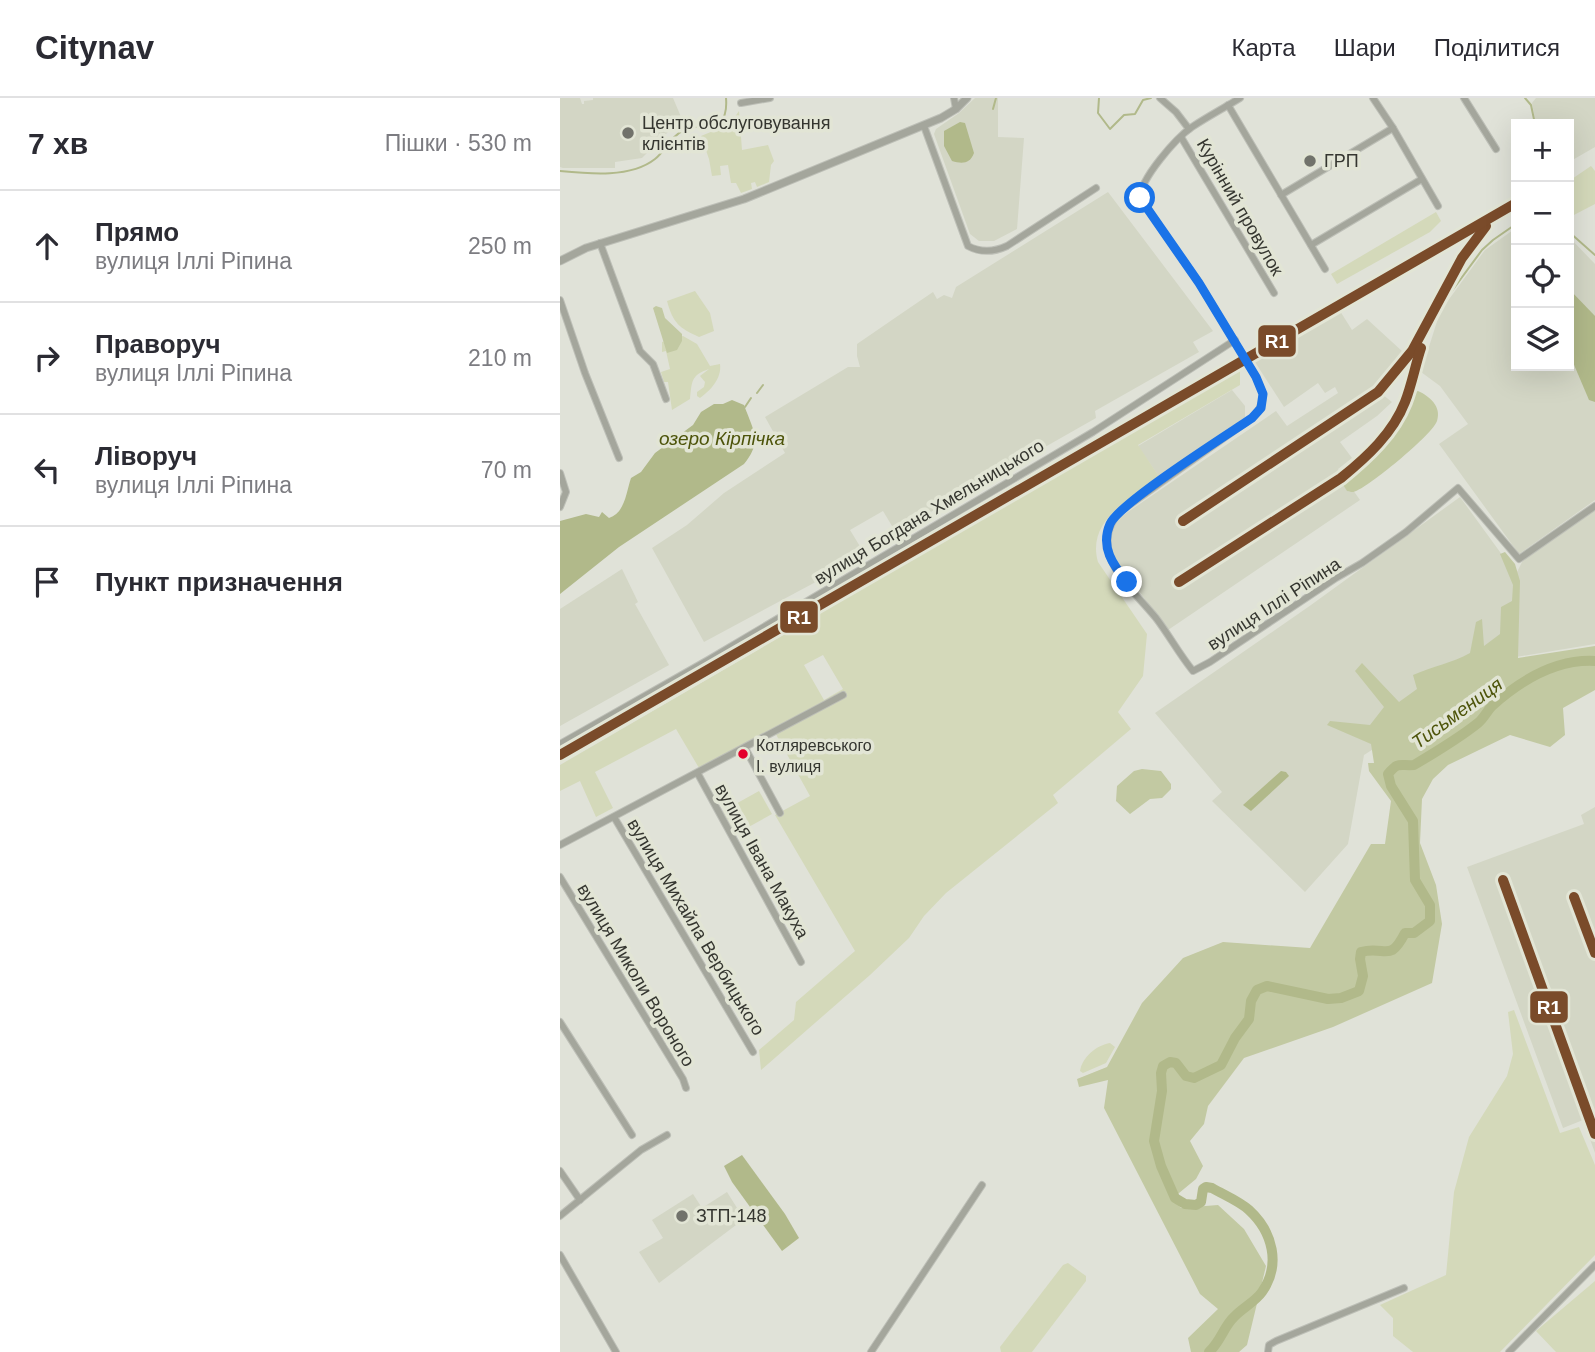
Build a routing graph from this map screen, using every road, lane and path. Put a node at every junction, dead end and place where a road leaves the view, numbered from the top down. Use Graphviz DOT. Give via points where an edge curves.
graph roads {
  1 [pos="771,98"];
  2 [pos="954,98"];
  3 [pos="967,98"];
  4 [pos="1160,98"];
  5 [pos="1240,98"];
  6 [pos="1373,98"];
  7 [pos="1464,98"];
  8 [pos="741,103"];
  9 [pos="1228,105"];
  10 [pos="956,109"];
  11 [pos="924,125"];
  12 [pos="1393,128"];
  13 [pos="1189,129"];
  14 [pos="1181,137"];
  15 [pos="1496,149"];
  16 [pos="1422,179"];
  17 [pos="1096,188"];
  18 [pos="1281,195"];
  19 [pos="1438,206"];
  20 [pos="600,243"];
  21 [pos="1311,245"];
  22 [pos="560,261"];
  23 [pos="1325,269"];
  24 [pos="1274,293"];
  25 [pos="560,300"];
  26 [pos="1235,340"];
  27 [pos="666,399"];
  28 [pos="619,458"];
  29 [pos="560,474"];
  30 [pos="1595,506"];
  31 [pos="560,507"];
  32 [pos="843,695"];
  33 [pos="560,744"];
  34 [pos="745,748"];
  35 [pos="698,774"];
  36 [pos="780,813"];
  37 [pos="614,817"];
  38 [pos="560,845"];
  39 [pos="560,877"];
  40 [pos="801,962"];
  41 [pos="560,1022"];
  42 [pos="753,1052"];
  43 [pos="686,1088"];
  44 [pos="632,1135"];
  45 [pos="667,1135"];
  46 [pos="560,1171"];
  47 [pos="982,1185"];
  48 [pos="580,1200"];
  49 [pos="560,1216"];
  50 [pos="560,1255"];
  51 [pos="1595,1265"];
  52 [pos="1404,1288"];
  53 [pos="617,1352"];
  54 [pos="871,1352"];
  55 [pos="1268,1352"];
  56 [pos="1509,1352"];
  1 -- 8 [label="street"];
  2 -- 10 [label="street"];
  3 -- 10 [label="street"];
  4 -- 13 [label="street"];
  5 -- 9 [label="street"];
  6 -- 12 [label="street"];
  7 -- 15 [label="street"];
  9 -- 13 [label="street"];
  9 -- 18 [label="street"];
  10 -- 11 [label="street"];
  11 -- 17 [label="street" via="968,246 973,248 1001,248"];
  11 -- 20 [label="street" via="730,205"];
  12 -- 16 [label="street"];
  12 -- 18 [label="street"];
  13 -- 14 [label="street"];
  14 -- 24 [label="street, Курінний провулок"];
  14 -- 26 [label="street, вулиця Іллі Ріпина" via="1140,192 1143,206"];
  16 -- 19 [label="street"];
  16 -- 21 [label="street"];
  18 -- 21 [label="street"];
  20 -- 22 [label="street"];
  20 -- 27 [label="street" via="640,351 653,364"];
  21 -- 23 [label="street"];
  25 -- 28 [label="street"];
  26 -- 30 [label="street, вулиця Іллі Ріпина" via="1263,394 1258,412 1118,513 1107,534 1114,567 1193,671 1362,563 1458,488 1519,559"];
  26 -- 33 [label="street, вулиця Богдана Хмельницького" via="1093,432"];
  29 -- 31 [label="street" via="566,492"];
  32 -- 34 [label="street"];
  34 -- 35 [label="street"];
  34 -- 36 [label="street"];
  35 -- 37 [label="street"];
  35 -- 40 [label="street, вулиця Івана Макуха"];
  37 -- 38 [label="street"];
  37 -- 42 [label="street, вулиця Михайла Вербицького"];
  39 -- 43 [label="street, вулиця Миколи Вороного"];
  41 -- 44 [label="street"];
  45 -- 48 [label="street" via="641,1150"];
  46 -- 48 [label="street"];
  47 -- 54 [label="street"];
  48 -- 49 [label="street"];
  50 -- 53 [label="street"];
  51 -- 56 [label="street"];
  52 -- 55 [label="street" via="1276,1341"];
}
